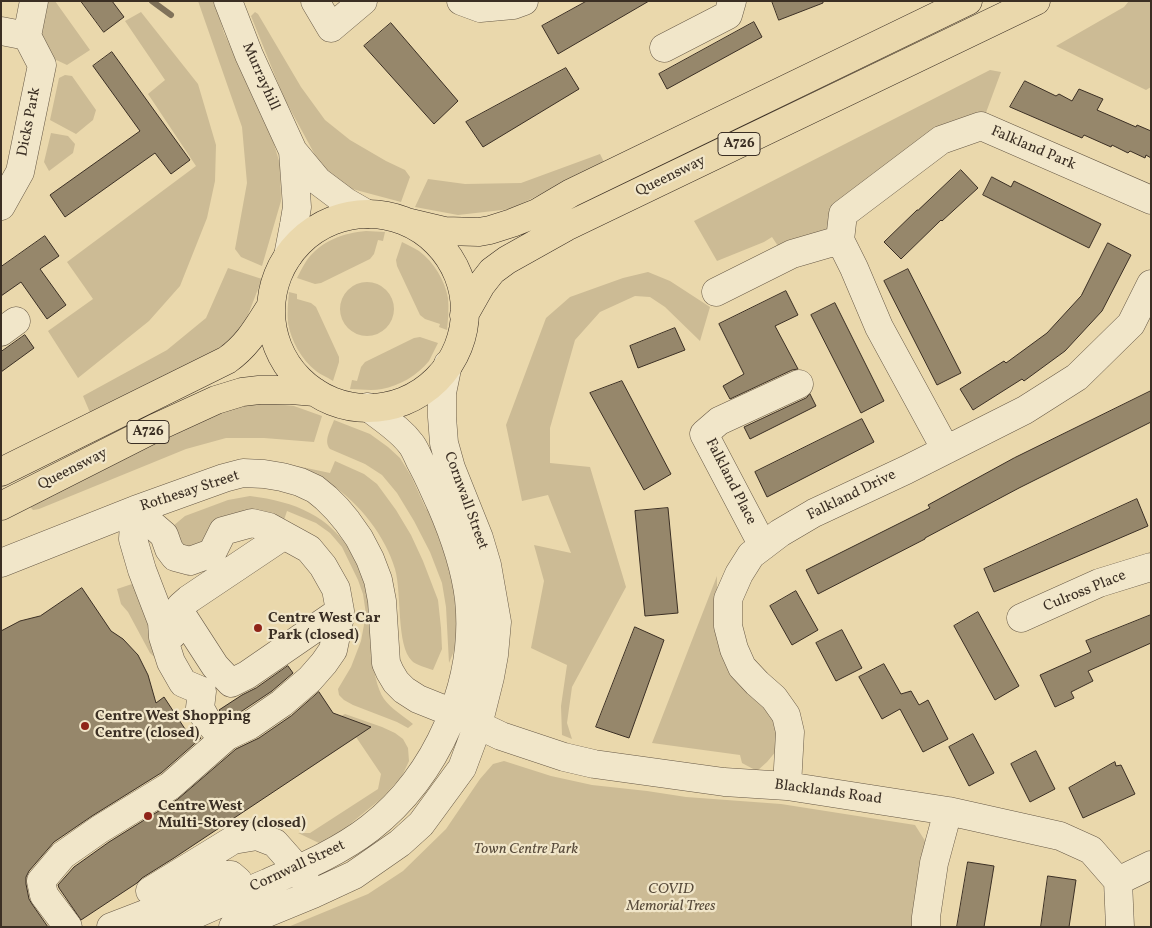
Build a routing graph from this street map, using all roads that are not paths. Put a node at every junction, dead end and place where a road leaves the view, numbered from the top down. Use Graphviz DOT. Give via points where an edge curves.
graph roads {
  1 [pos="34,1"];
  2 [pos="228,1"];
  3 [pos="315,1"];
  4 [pos="364,1"];
  5 [pos="461,1"];
  6 [pos="524,1"];
  7 [pos="732,1"];
  8 [pos="968,1"];
  9 [pos="1036,1"];
  10 [pos="1,31"];
  11 [pos="28,36"];
  12 [pos="664,48"];
  13 [pos="293,151"];
  14 [pos="1151,200"];
  15 [pos="1,206"];
  16 [pos="373,214"];
  17 [pos="418,227"];
  18 [pos="840,240"];
  19 [pos="288,256"];
  20 [pos="1151,284"];
  21 [pos="716,292"];
  22 [pos="271,303"];
  23 [pos="464,315"];
  24 [pos="448,364"];
  25 [pos="799,384"];
  26 [pos="308,389"];
  27 [pos="368,408"];
  28 [pos="946,450"];
  29 [pos="1,472"];
  30 [pos="1,506"];
  31 [pos="135,510"];
  32 [pos="284,536"];
  33 [pos="763,546"];
  34 [pos="1,563"];
  35 [pos="1151,567"];
  36 [pos="340,611"];
  37 [pos="1021,618"];
  38 [pos="231,683"];
  39 [pos="202,691"];
  40 [pos="453,712"];
  41 [pos="478,725"];
  42 [pos="228,736"];
  43 [pos="788,786"];
  44 [pos="948,810"];
  45 [pos="1151,865"];
  46 [pos="298,869"];
  47 [pos="1118,881"];
  48 [pos="237,884"];
  49 [pos="150,891"];
  50 [pos="313,894"];
  51 [pos="243,922"];
  52 [pos="68,927"];
  53 [pos="111,927"];
  54 [pos="167,927"];
  55 [pos="926,927"];
  56 [pos="1120,927"];
  1 -- 11 [label="street"];
  2 -- 13 [label="street, Murrayhill"];
  3 -- 4 [label="street" via="331,28"];
  5 -- 6 [label="street" via="480,8"];
  7 -- 12 [label="street" via="728,16"];
  8 -- 17 [label="highway, Queensway / A726" via="571,193 537,213 479,232 445,232"];
  9 -- 23 [label="highway, Queensway / A726" via="566,228 507,260 481,285"];
  10 -- 11 [label="street"];
  11 -- 15 [label="street, Dicks Park" via="42,64 20,172"];
  13 -- 16 [label="street, Murrayhill" via="318,181 346,202"];
  13 -- 19 [label="street, Murrayhill" via="297,207"];
  14 -- 18 [label="street, Falkland Park" via="981,126 941,140 843,214"];
  16 -- 17 [label="highway, A726"];
  16 -- 19 [label="highway, A726" via="347,217 324,225 304,238"];
  17 -- 23 [label="highway, A726" via="441,248 452,264 460,280"];
  18 -- 21 [label="street" via="792,254"];
  18 -- 28 [label="street" via="879,327"];
  19 -- 22 [label="highway, A726" via="275,283"];
  20 -- 28 [label="street, Falkland Drive" via="1131,324 1077,378 1025,410"];
  22 -- 26 [label="highway, A726" via="275,341 291,370"];
  22 -- 29 [label="highway, Queensway / A726" via="248,342 227,360"];
  23 -- 24 [label="highway, A726" via="460,338"];
  24 -- 27 [label="highway, A726" via="419,393 397,403"];
  24 -- 41 [label="street, Cornwall Street" via="442,393 444,443 482,547 497,622 490,677"];
  25 -- 33 [label="street, Falkland Place" via="719,421 704,434"];
  26 -- 27 [label="highway, A726" via="325,398"];
  26 -- 30 [label="highway, Queensway / A726" via="242,392 216,400"];
  27 -- 40 [label="street, Cornwall Street" via="412,444 460,554 469,600 469,649"];
  28 -- 33 [label="street, Falkland Drive" via="814,513"];
  31 -- 32 [label="street" via="164,535 175,556 190,561 212,553 223,531 252,524 269,527"];
  31 -- 34 [label="street, Rothesay Street"];
  31 -- 39 [label="street" via="133,539 142,570 162,622 188,656"];
  31 -- 40 [label="street, Rothesay Street" via="243,474 282,477 315,490 347,521 370,559 382,601 386,663 396,682 418,699"];
  32 -- 36 [label="street" via="309,549 323,566 336,589"];
  32 -- 38 [label="street" via="182,606 182,615 201,645"];
  33 -- 43 [label="street, Falkland Drive" via="751,555 728,599 728,626 742,667 774,698 786,715 790,732"];
  35 -- 37 [label="street, Culross Place" via="1099,583"];
  36 -- 38 [label="street"];
  36 -- 42 [label="street" via="333,650 324,663 282,703"];
  38 -- 39 [label="street"];
  39 -- 42 [label="street" via="200,708 204,716 219,734"];
  40 -- 41 [label="street, Rothesay Street"];
  40 -- 46 [label="street, Cornwall Street" via="424,770 390,811 350,843"];
  41 -- 43 [label="street, Blacklands Road" via="501,736 594,764 724,782"];
  41 -- 50 [label="street, Cornwall Street" via="462,768 420,824 362,870"];
  42 -- 52 [label="street" via="170,786 63,855 41,881 44,895"];
  43 -- 44 [label="street, Blacklands Road"];
  44 -- 47 [label="street, Blacklands Road" via="1060,836 1091,850"];
  44 -- 55 [label="street" via="934,863"];
  45 -- 47 [label="street"];
  46 -- 48 [label="street, Cornwall Street"];
  46 -- 49 [label="street" via="275,843 256,836 233,840"];
  46 -- 50 [label="street"];
  47 -- 56 [label="street"];
  48 -- 51 [label="street"];
  48 -- 53 [label="street" via="220,875 163,907"];
  48 -- 54 [label="street, Cornwall Street"];
  50 -- 51 [label="street, Cornwall Street"];
}
